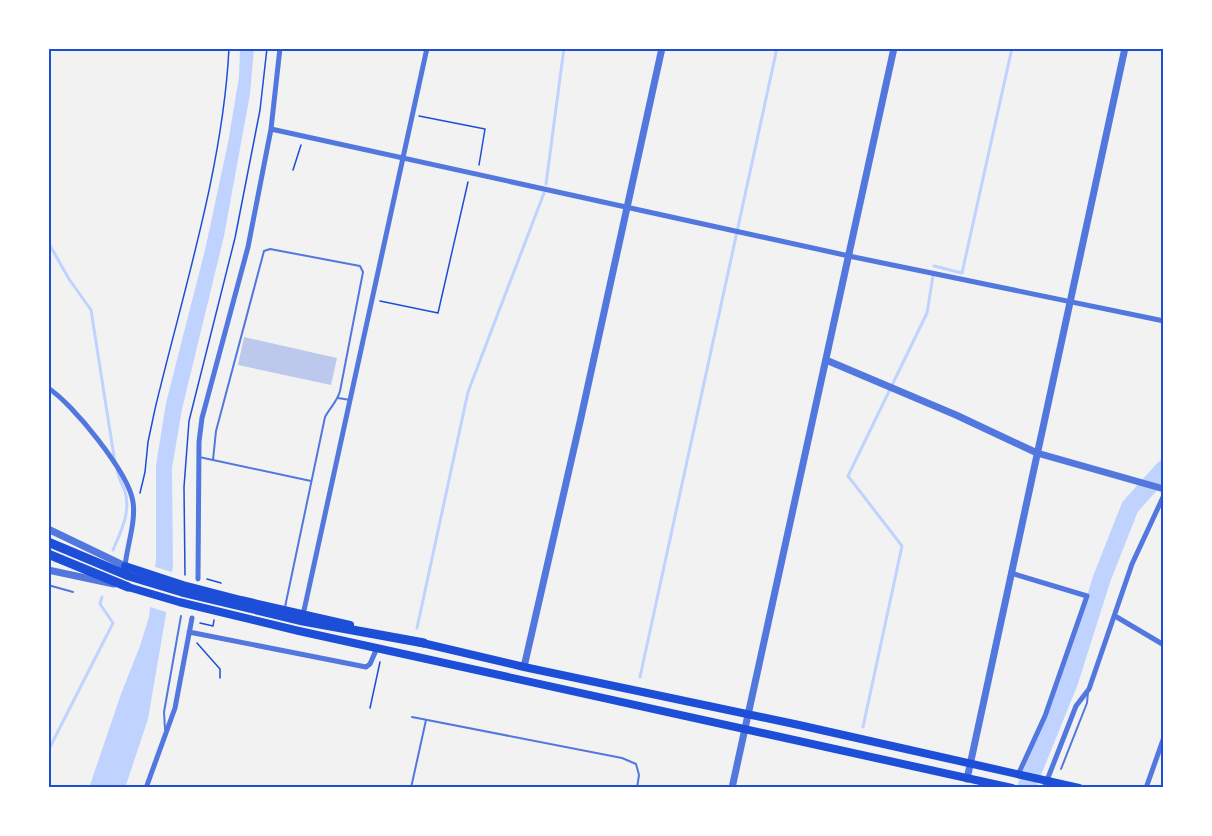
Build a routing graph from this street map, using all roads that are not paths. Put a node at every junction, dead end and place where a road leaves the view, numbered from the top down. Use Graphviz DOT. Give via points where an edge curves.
graph roads {
  1 [pos="280,48"];
  2 [pos="418,48"];
  3 [pos="662,48"];
  4 [pos="894,48"];
  5 [pos="1125,48"];
  6 [pos="427,49"];
  7 [pos="271,129"];
  8 [pos="403,158"];
  9 [pos="627,207"];
  10 [pos="849,256"];
  11 [pos="1070,301"];
  12 [pos="1164,321"];
  13 [pos="826,360"];
  14 [pos="48,387"];
  15 [pos="338,398"];
  16 [pos="350,400"];
  17 [pos="1037,453"];
  18 [pos="199,457"];
  19 [pos="213,460"];
  20 [pos="311,482"];
  21 [pos="1164,489"];
  22 [pos="1164,495"];
  23 [pos="48,529"];
  24 [pos="48,542"];
  25 [pos="48,554"];
  26 [pos="48,570"];
  27 [pos="1011,573"];
  28 [pos="129,575"];
  29 [pos="200,578"];
  30 [pos="48,585"];
  31 [pos="183,589"];
  32 [pos="73,592"];
  33 [pos="284,610"];
  34 [pos="303,615"];
  35 [pos="181,616"];
  36 [pos="1115,616"];
  37 [pos="194,620"];
  38 [pos="189,632"];
  39 [pos="424,643"];
  40 [pos="1164,645"];
  41 [pos="377,648"];
  42 [pos="524,667"];
  43 [pos="1089,689"];
  44 [pos="748,715"];
  45 [pos="412,717"];
  46 [pos="426,720"];
  47 [pos="745,730"];
  48 [pos="166,735"];
  49 [pos="1164,737"];
  50 [pos="969,765"];
  51 [pos="1061,769"];
  52 [pos="1020,775"];
  53 [pos="967,779"];
  54 [pos="1044,783"];
  55 [pos="146,788"];
  56 [pos="411,788"];
  57 [pos="636,788"];
  58 [pos="732,788"];
  59 [pos="1012,788"];
  60 [pos="1079,788"];
  61 [pos="1146,788"];
  1 -- 7 [label="street"];
  2 -- 6 [label="lane"];
  3 -- 9 [label="street"];
  4 -- 10 [label="street"];
  5 -- 11 [label="street"];
  6 -- 8 [label="street"];
  7 -- 8 [label="street"];
  7 -- 18 [label="street" via="248,247 202,418"];
  8 -- 9 [label="street"];
  8 -- 16 [label="street"];
  9 -- 10 [label="street"];
  9 -- 42 [label="street"];
  10 -- 11 [label="street"];
  10 -- 13 [label="street"];
  11 -- 12 [label="street"];
  11 -- 17 [label="street"];
  13 -- 17 [label="street"];
  13 -- 44 [label="street"];
  14 -- 28 [label="street" via="101,442 126,481 133,501"];
  15 -- 16 [label="lane"];
  15 -- 19 [label="lane" via="363,272 360,266 264,251 216,431"];
  15 -- 20 [label="lane" via="325,417"];
  16 -- 34 [label="street"];
  17 -- 21 [label="street"];
  17 -- 27 [label="street"];
  18 -- 19 [label="lane"];
  18 -- 29 [label="street"];
  19 -- 20 [label="lane"];
  20 -- 33 [label="lane"];
  22 -- 36 [label="street" via="1132,564"];
  23 -- 28 [label="street"];
  24 -- 28 [label="highway"];
  25 -- 28 [label="highway"];
  26 -- 28 [label="street"];
  27 -- 50 [label="street"];
  27 -- 52 [label="street" via="1087,596"];
  28 -- 31 [label="highway"];
  28 -- 41 [label="main road" via="179,603"];
  30 -- 32 [label="lane"];
  31 -- 33 [label="main road"];
  31 -- 39 [label="highway" via="303,621"];
  33 -- 34 [label="main road"];
  34 -- 39 [label="main road"];
  35 -- 48 [label="lane" via="164,712"];
  36 -- 40 [label="street"];
  36 -- 43 [label="street"];
  37 -- 38 [label="street"];
  38 -- 41 [label="street" via="366,667"];
  38 -- 48 [label="street"];
  39 -- 42 [label="main road"];
  41 -- 47 [label="main road"];
  42 -- 44 [label="main road"];
  43 -- 51 [label="lane"];
  43 -- 54 [label="street" via="1076,706"];
  44 -- 47 [label="street"];
  44 -- 50 [label="main road"];
  45 -- 46 [label="lane"];
  46 -- 56 [label="lane"];
  46 -- 57 [label="lane" via="622,758 636,764"];
  47 -- 53 [label="main road"];
  47 -- 58 [label="street"];
  48 -- 55 [label="street"];
  49 -- 61 [label="street"];
  50 -- 52 [label="main road"];
  50 -- 53 [label="street"];
  52 -- 54 [label="main road"];
  53 -- 59 [label="main road"];
  54 -- 60 [label="main road"];
}
